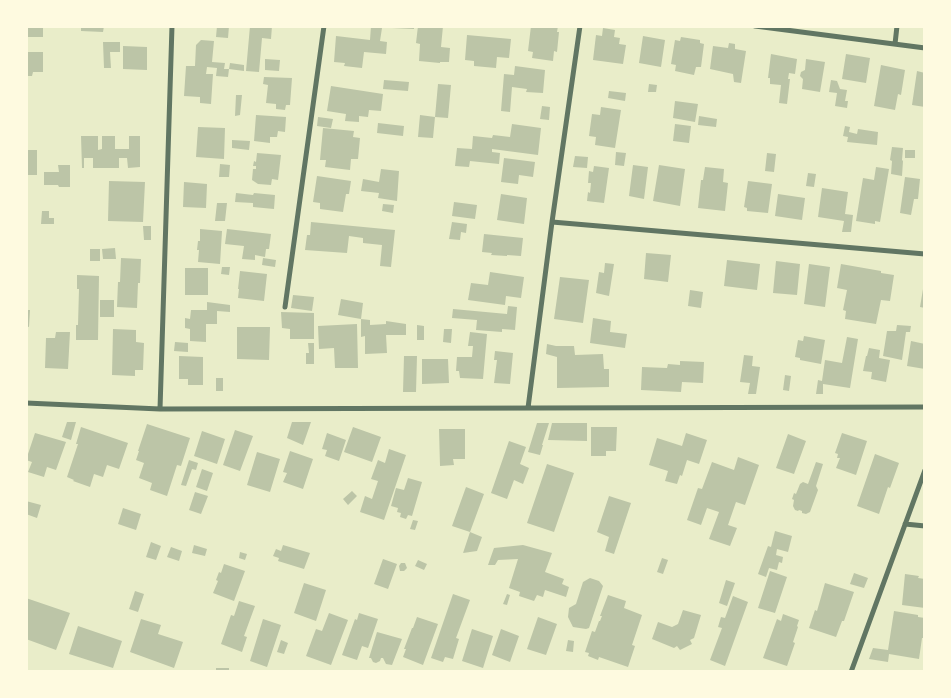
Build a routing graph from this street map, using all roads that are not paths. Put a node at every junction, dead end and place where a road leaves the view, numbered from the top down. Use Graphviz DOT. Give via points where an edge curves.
graph roads {
  1 [pos="172,26"];
  2 [pos="324,26"];
  3 [pos="580,26"];
  4 [pos="755,26"];
  5 [pos="897,26"];
  6 [pos="895,44"];
  7 [pos="925,48"];
  8 [pos="552,222"];
  9 [pos="925,254"];
  10 [pos="285,307"];
  11 [pos="26,403"];
  12 [pos="925,407"];
  13 [pos="528,408"];
  14 [pos="160,409"];
  15 [pos="925,470"];
  16 [pos="906,524"];
  17 [pos="925,526"];
  18 [pos="851,672"];
  1 -- 14 [label="street"];
  2 -- 10 [label="street"];
  3 -- 8 [label="street"];
  4 -- 6 [label="street"];
  5 -- 6 [label="street"];
  6 -- 7 [label="street"];
  8 -- 9 [label="street"];
  8 -- 13 [label="street"];
  11 -- 14 [label="street"];
  12 -- 13 [label="street"];
  13 -- 14 [label="street"];
  15 -- 16 [label="street"];
  16 -- 17 [label="street"];
  16 -- 18 [label="street"];
}
